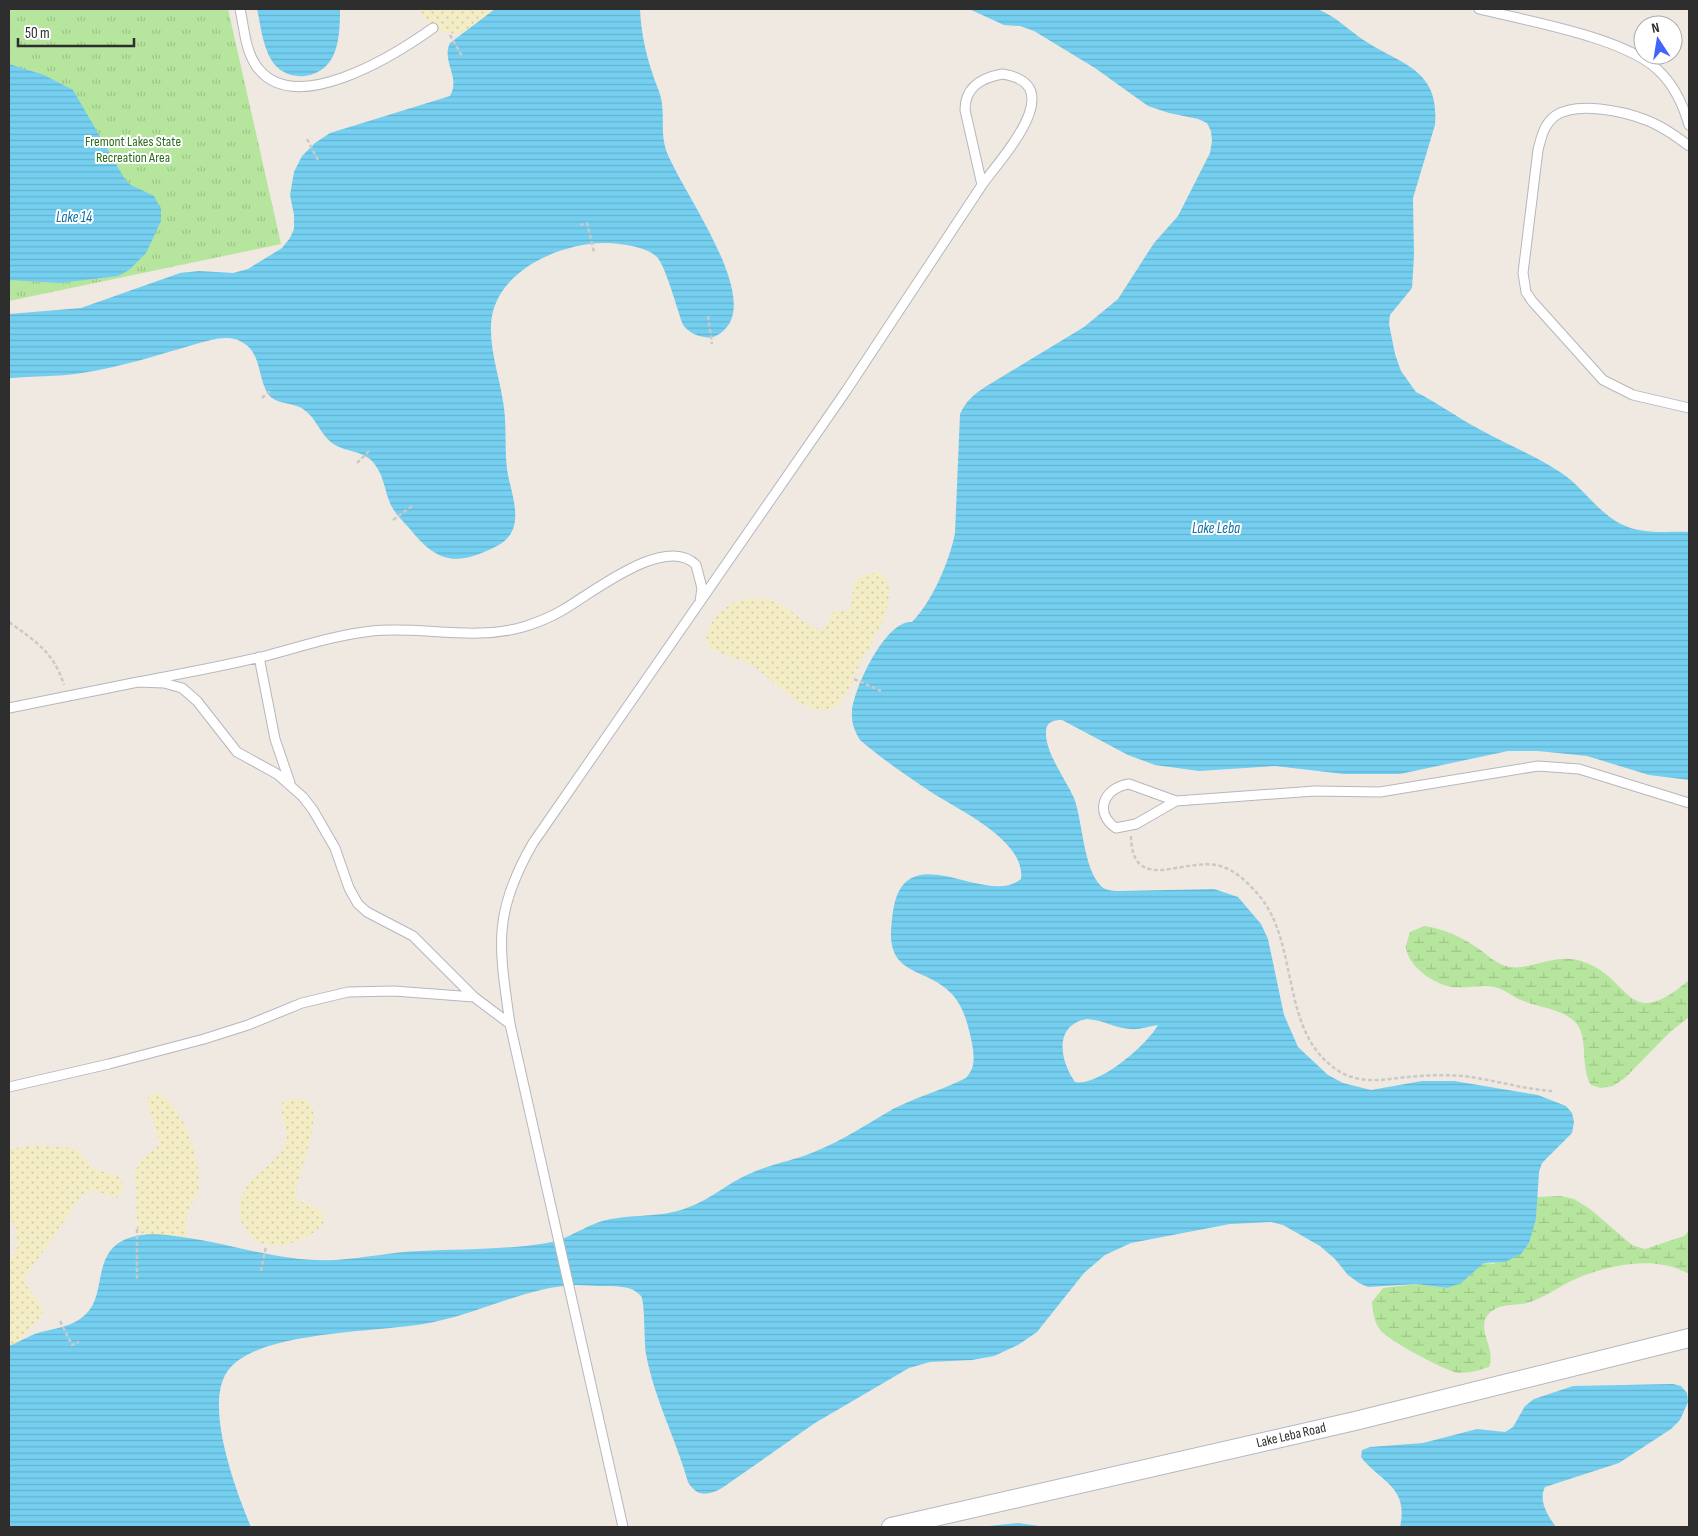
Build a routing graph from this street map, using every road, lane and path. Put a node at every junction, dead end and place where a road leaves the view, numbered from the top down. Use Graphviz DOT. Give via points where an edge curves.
graph roads {
  1 [pos="240,9"];
  2 [pos="1479,9"];
  3 [pos="433,28"];
  4 [pos="450,35"];
  5 [pos="464,58"];
  6 [pos="1689,125"];
  7 [pos="307,139"];
  8 [pos="1689,146"];
  9 [pos="318,160"];
  10 [pos="982,185"];
  11 [pos="580,224"];
  12 [pos="594,252"];
  13 [pos="708,316"];
  14 [pos="712,344"];
  15 [pos="272,389"];
  16 [pos="262,398"];
  17 [pos="1689,408"];
  18 [pos="369,451"];
  19 [pos="358,463"];
  20 [pos="412,506"];
  21 [pos="393,520"];
  22 [pos="700,605"];
  23 [pos="9,622"];
  24 [pos="258,657"];
  25 [pos="854,679"];
  26 [pos="138,682"];
  27 [pos="881,691"];
  28 [pos="68,696"];
  29 [pos="9,708"];
  30 [pos="290,784"];
  31 [pos="1176,802"];
  32 [pos="1689,803"];
  33 [pos="1131,826"];
  34 [pos="474,997"];
  35 [pos="510,1024"];
  36 [pos="9,1087"];
  37 [pos="1552,1090"];
  38 [pos="137,1229"];
  39 [pos="266,1246"];
  40 [pos="261,1271"];
  41 [pos="137,1279"];
  42 [pos="60,1321"];
  43 [pos="1689,1338"];
  44 [pos="79,1342"];
  45 [pos="623,1527"];
  46 [pos="891,1527"];
  1 -- 3 [label="lane" via="247,46 256,65 264,74 288,87 330,81 393,54"];
  2 -- 6 [label="lane" via="1599,40 1644,59 1669,82"];
  4 -- 5 [label="path"];
  7 -- 9 [label="path"];
  8 -- 17 [label="lane" via="1662,127 1624,114 1575,108 1554,117 1541,136 1538,150 1523,273 1526,292 1532,301 1603,380 1634,395"];
  10 -- 10 [label="lane" via="1022,130 1032,107 1031,93 1012,76 1002,74 981,80 973,86 965,101 964,110"];
  10 -- 22 [label="lane"];
  11 -- 12 [label="path" via="587,223"];
  13 -- 14 [label="path"];
  15 -- 16 [label="path"];
  18 -- 19 [label="path"];
  20 -- 21 [label="path"];
  22 -- 24 [label="lane" via="702,588 696,565 685,558 660,558 630,569 560,611 523,627 491,632 374,631"];
  22 -- 35 [label="lane" via="542,829 516,874 503,913 500,940"];
  23 -- 28 [label="path" via="54,660"];
  24 -- 26 [label="lane"];
  24 -- 30 [label="lane" via="275,739"];
  25 -- 27 [label="path"];
  26 -- 28 [label="lane"];
  26 -- 30 [label="lane" via="164,683 182,688 197,701 237,752"];
  28 -- 29 [label="lane"];
  30 -- 34 [label="lane" via="324,828 358,904 413,936"];
  31 -- 32 [label="lane" via="1315,791 1380,792 1551,766 1592,772"];
  31 -- 33 [label="lane"];
  31 -- 33 [label="lane" via="1129,784 1118,786 1108,793 1104,802 1105,815 1116,828"];
  33 -- 37 [label="path" via="1133,857 1143,867 1221,866 1234,872 1262,898 1278,931 1299,1016 1315,1047 1342,1073 1368,1080 1464,1076"];
  34 -- 35 [label="lane"];
  34 -- 36 [label="lane" via="366,990 333,994 204,1039"];
  35 -- 45 [label="lane"];
  38 -- 41 [label="path"];
  39 -- 40 [label="path"];
  42 -- 44 [label="path" via="72,1345"];
  43 -- 46 [label="street, Lake Leba Road" via="1365,1419"];
}
